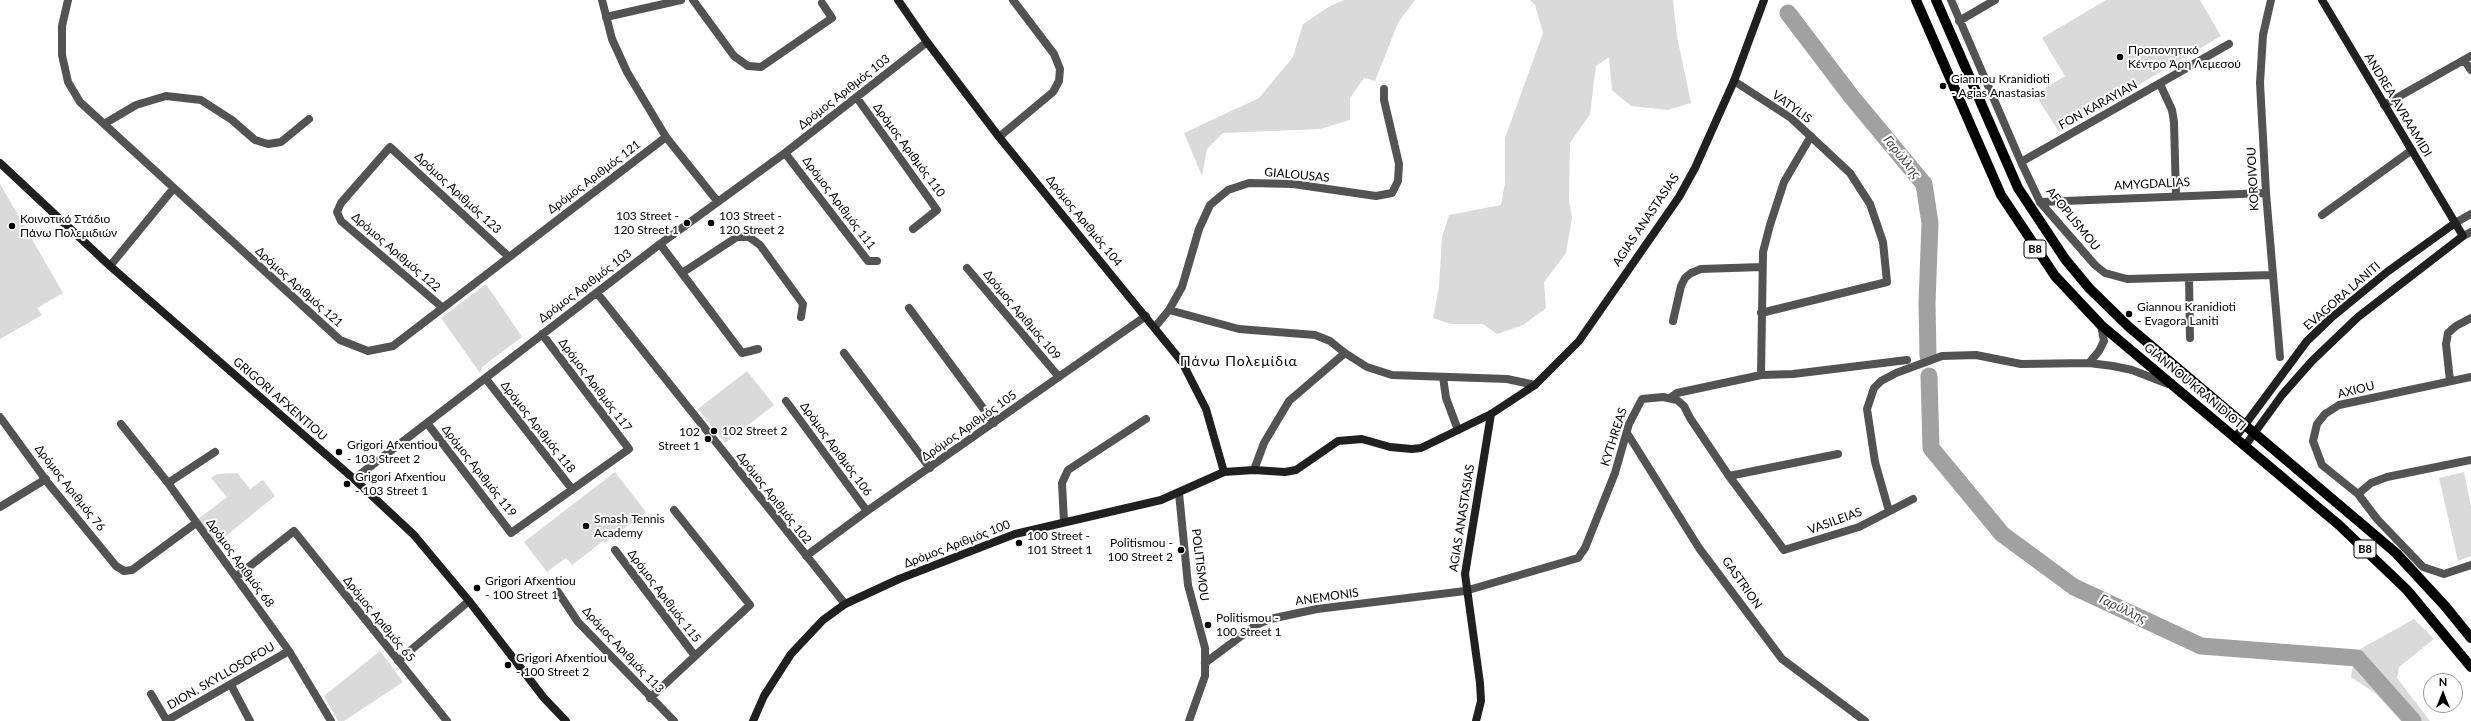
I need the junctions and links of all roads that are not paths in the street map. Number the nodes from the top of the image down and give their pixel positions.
1 (68, 0) edge
2 (602, 0) edge
3 (681, 0) edge
4 (692, 0) edge
5 (898, 0) edge
6 (1013, 0) edge
7 (1764, 0) edge
8 (1916, 0) edge
9 (1936, 0) edge
10 (1951, 0) edge
11 (1995, 0) edge
12 (2271, 0) edge
13 (2322, 0) edge
14 (822, 3) dead end
15 (606, 17) junction
16 (1959, 21) junction
17 (927, 42) junction
18 (2229, 44) dead end
19 (2468, 58) edge
20 (2471, 70) edge
21 (1734, 81) junction
22 (2160, 84) junction
23 (1384, 89) dead end
24 (857, 98) junction
25 (2384, 105) junction
26 (309, 119) dead end
27 (104, 124) junction
28 (1811, 136) junction
29 (666, 137) junction
30 (999, 137) junction
31 (2412, 150) junction
32 (785, 153) junction
33 (2021, 162) junction
34 (0, 163) edge
35 (173, 189) junction
36 (2266, 193) junction
37 (2176, 195) junction
38 (718, 202) junction
39 (2040, 202) junction
40 (337, 212) joint
41 (2471, 214) edge
42 (2322, 215) dead end
43 (2455, 223) junction
44 (913, 229) dead end
45 (2471, 232) edge
46 (2463, 236) junction
47 (660, 244) junction
48 (509, 257) junction
49 (877, 261) dead end
50 (110, 266) junction
51 (1762, 267) junction
52 (967, 268) dead end
53 (682, 273) junction
54 (2272, 275) junction
55 (2189, 278) junction
56 (597, 293) junction
57 (443, 308) junction
58 (909, 308) dead end
59 (1169, 310) junction
60 (1761, 313) junction
61 (1146, 316) junction
62 (801, 317) dead end
63 (2471, 318) edge
64 (1673, 321) dead end
65 (2101, 325) junction
66 (1155, 327) junction
67 (542, 334) junction
68 (2190, 338) dead end
69 (758, 349) dead end
70 (844, 353) dead end
71 (1344, 353) junction
72 (2280, 357) dead end
73 (1907, 360) dead end
74 (2089, 363) junction
75 (1761, 375) junction
76 (1059, 377) junction
77 (1443, 377) junction
78 (2471, 377) edge
79 (486, 379) junction
80 (2450, 381) junction
81 (1535, 385) junction
82 (2174, 386) junction
83 (1670, 398) junction
84 (786, 401) dead end
85 (1491, 414) junction
86 (0, 417) edge
87 (1146, 419) dead end
88 (427, 423) junction
89 (994, 423) junction
90 (121, 424) dead end
91 (2246, 424) junction
92 (1458, 430) junction
93 (2255, 432) junction
94 (1627, 433) junction
95 (2235, 438) junction
96 (2245, 446) junction
97 (215, 452) dead end
98 (1838, 454) dead end
99 (2471, 460) edge
100 (930, 468) junction
101 (1254, 470) junction
102 (1224, 472) junction
103 (1729, 476) junction
104 (46, 479) junction
105 (354, 479) junction
106 (168, 483) junction
107 (572, 489) junction
108 (1179, 493) junction
109 (2358, 494) junction
110 (1913, 499) dead end
111 (0, 507) edge
112 (674, 510) dead end
113 (867, 511) junction
114 (1889, 511) junction
115 (1064, 522) junction
116 (196, 523) junction
117 (615, 550) dead end
118 (806, 556) junction
119 (2471, 565) edge
120 (236, 577) junction
121 (1465, 591) junction
122 (558, 592) dead end
123 (469, 601) junction
124 (845, 604) junction
125 (2471, 638) edge
126 (288, 651) junction
127 (695, 656) junction
128 (398, 661) junction
129 (1205, 663) junction
130 (2471, 667) edge
131 (231, 685) junction
132 (151, 694) dead end
133 (650, 698) junction
134 (166, 721) edge
135 (250, 721) edge
136 (331, 721) edge
137 (447, 721) edge
138 (566, 721) edge
139 (674, 721) edge
140 (752, 721) edge
141 (1190, 721) edge
142 (1476, 721) edge
143 (1866, 721) edge

1 - 27 street, Δρόμος Αριθμός 121
2 - 15 street
3 - 15 street
4 - 14 street
5 - 17 street, Δρόμος Αριθμός 104
6 - 30 street
7 - 21 street, AGIAS ANASTASIAS
8 - 65 main road, GIANNOU KRANIDIOTI / B8
9 - 91 main road, GIANNOU KRANIDIOTI / B8
10 - 16 street, AFOPLISMOU
11 - 16 street
12 - 36 street, KOROIVOU
13 - 25 street, ANDREA AVRAAMIDI
15 - 29 street
16 - 33 street, AFOPLISMOU
17 - 24 street, Δρόμος Αριθμός 103
17 - 30 street, Δρόμος Αριθμός 104
18 - 22 street, FON KARAYIAN
19 - 20 street
19 - 25 street
21 - 28 street, VATYLIS
21 - 81 street, AGIAS ANASTASIAS
22 - 33 street, FON KARAYIAN
22 - 37 street
23 - 59 street, GIALOUSAS
24 - 32 street, Δρόμος Αριθμός 103
24 - 44 street, Δρόμος Αριθμός 110
25 - 31 street, ANDREA AVRAAMIDI
26 - 27 street
27 - 35 street, Δρόμος Αριθμός 121
28 - 51 street, VATYLIS
28 - 60 street
29 - 38 street
29 - 48 street, Δρόμος Αριθμός 121
30 - 61 street, Δρόμος Αριθμός 104
31 - 42 street
31 - 43 street, ANDREA AVRAAMIDI
32 - 38 street, Δρόμος Αριθμός 103
32 - 49 street, Δρόμος Αριθμός 111
33 - 39 street, AFOPLISMOU
34 - 50 street, GRIGORI AFXENTIOU
35 - 50 street
35 - 57 street, Δρόμος Αριθμός 121
36 - 37 street, AMYGDALIAS
36 - 54 street, KOROIVOU
37 - 39 street, AMYGDALIAS
38 - 47 street, Δρόμος Αριθμός 103
39 - 55 street, AFOPLISMOU
40 - 48 street, Δρόμος Αριθμός 123
40 - 57 street, Δρόμος Αριθμός 122
41 - 43 street, EVAGORA LANITI
43 - 46 street, ANDREA AVRAAMIDI
43 - 91 street, EVAGORA LANITI
45 - 46 street
46 - 93 street
47 - 53 street
47 - 56 street, Δρόμος Αριθμός 103
48 - 57 street, Δρόμος Αριθμός 121
50 - 105 street, GRIGORI AFXENTIOU
51 - 60 street, VATYLIS
51 - 64 street
52 - 76 street, Δρόμος Αριθμός 109
53 - 62 street
53 - 69 street
54 - 55 street, AFOPLISMOU
54 - 72 street, KOROIVOU
55 - 68 street
56 - 67 street, Δρόμος Αριθμός 103
56 - 118 street, Δρόμος Αριθμός 102
58 - 89 street
59 - 66 street, GIALOUSAS
59 - 71 street
60 - 75 street, VATYLIS
61 - 66 street, Δρόμος Αριθμός 104
61 - 76 street, Δρόμος Αριθμός 105
63 - 80 street
65 - 74 street
65 - 82 main road, GIANNOU KRANIDIOTI / B8
66 - 102 street, Δρόμος Αριθμός 104
67 - 79 street, Δρόμος Αριθμός 103
67 - 107 street, Δρόμος Αριθμός 117
70 - 100 street
71 - 77 street
71 - 101 street
73 - 75 street
74 - 82 street
74 - 114 street
75 - 83 street
76 - 89 street, Δρόμος Αριθμός 105
77 - 81 street
77 - 92 street
78 - 80 street, AXIOU
79 - 88 street, Δρόμος Αριθμός 103
79 - 107 street, Δρόμος Αριθμός 118
80 - 109 street, AXIOU
81 - 85 street, AGIAS ANASTASIAS
82 - 95 main road, GIANNOU KRANIDIOTI / B8
83 - 94 street, KYTHREAS
83 - 103 street
84 - 113 street, Δρόμος Αριθμός 106
85 - 92 street, AGIAS ANASTASIAS
85 - 121 street, AGIAS ANASTASIAS
86 - 104 street, Δρόμος Αριθμός 76
87 - 115 street
88 - 105 street, Δρόμος Αριθμός 103
88 - 107 street, Δρόμος Αριθμός 119
89 - 100 street, Δρόμος Αριθμός 105
90 - 106 street, Δρόμος Αριθμός 68
91 - 93 main road, GIANNOU KRANIDIOTI / B8
91 - 95 street, EVAGORA LANITI
92 - 101 street, AGIAS ANASTASIAS
93 - 96 street
93 - 125 main road, GIANNOU KRANIDIOTI / B8
94 - 121 street, KYTHREAS
94 - 143 street, GASTRION
95 - 96 main road, GIANNOU KRANIDIOTI / B8
96 - 130 main road, GIANNOU KRANIDIOTI / B8
97 - 106 street
98 - 103 street
99 - 109 street
100 - 113 street, Δρόμος Αριθμός 105
101 - 102 street, AGIAS ANASTASIAS
102 - 108 street, Δρόμος Αριθμός 100
103 - 114 street, VASILEIAS
104 - 111 street
104 - 116 street, Δρόμος Αριθμός 76
105 - 123 street, GRIGORI AFXENTIOU
106 - 116 street, Δρόμος Αριθμός 68
108 - 115 street, Δρόμος Αριθμός 100
108 - 129 street, POLITISMOU
109 - 119 street, AXIOU
110 - 114 street, VASILEIAS
112 - 127 street
113 - 118 street, Δρόμος Αριθμός 105
115 - 124 street, Δρόμος Αριθμός 100
116 - 120 street, Δρόμος Αριθμός 68
117 - 127 street, Δρόμος Αριθμός 115
118 - 124 street, Δρόμος Αριθμός 102
120 - 126 street, Δρόμος Αριθμός 68
120 - 128 street, Δρόμος Αριθμός 65
121 - 129 street, ANEMONIS
121 - 142 street, AGIAS ANASTASIAS
122 - 133 street, Δρόμος Αριθμός 113
123 - 128 street
123 - 138 street, GRIGORI AFXENTIOU
124 - 140 street, Δρόμος Αριθμός 100
126 - 131 street, DION. SKYLLOSOFOU
126 - 136 street, Δρόμος Αριθμός 68
127 - 133 street
128 - 137 street, Δρόμος Αριθμός 65
129 - 141 street, POLITISMOU
131 - 134 street, DION. SKYLLOSOFOU
131 - 135 street
132 - 134 street
133 - 139 street, Δρόμος Αριθμός 113

